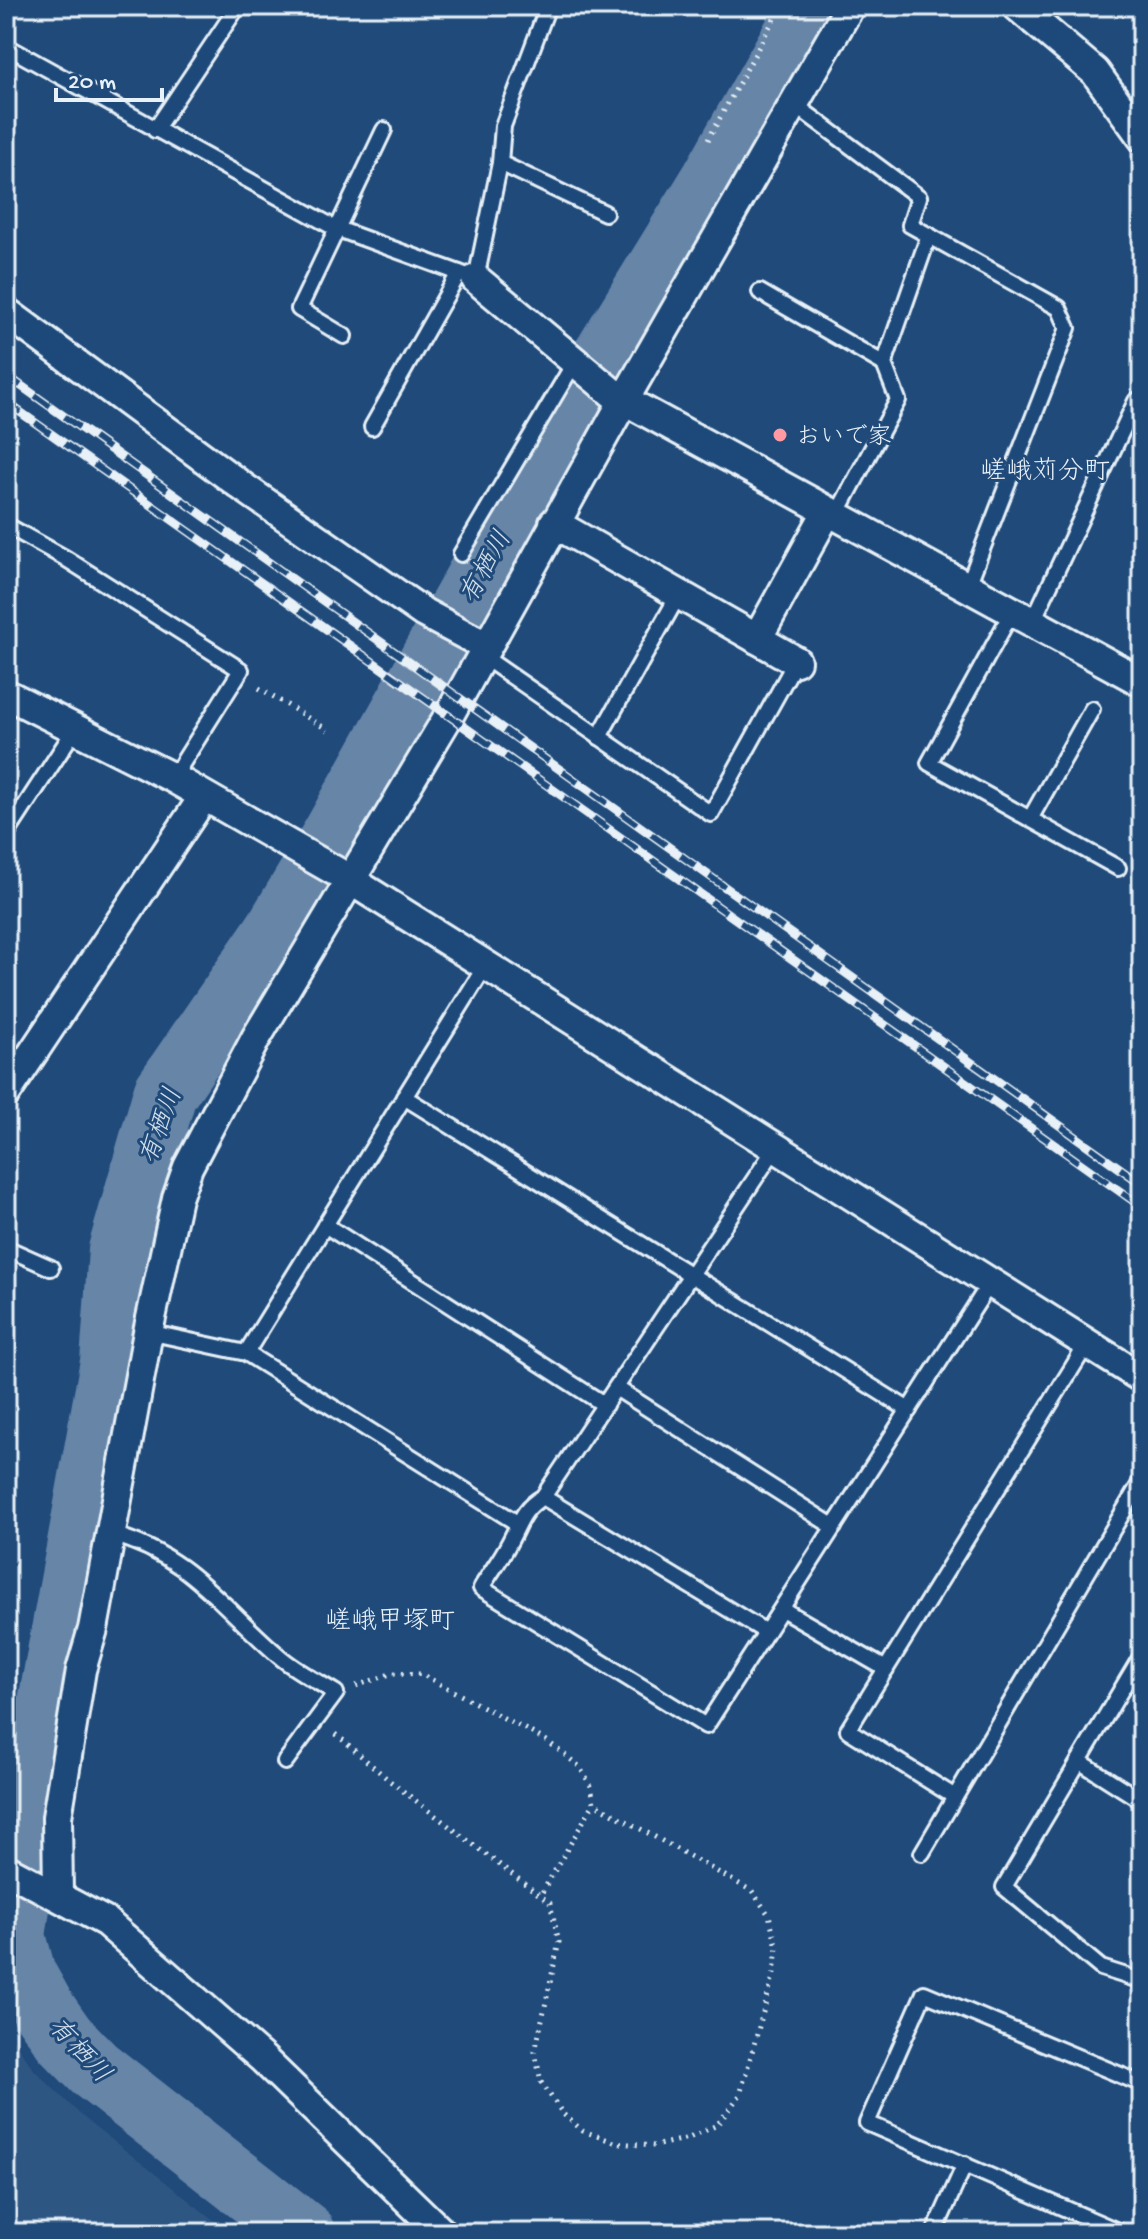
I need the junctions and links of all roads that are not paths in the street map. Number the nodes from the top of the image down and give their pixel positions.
1 (238, 6) edge
2 (548, 6) edge
3 (850, 6) edge
4 (1017, 6) edge
5 (6, 46) edge
6 (794, 104) junction
7 (155, 130) junction
8 (384, 130) dead end
9 (1142, 137) edge
10 (500, 163) junction
11 (605, 213) dead end
12 (335, 228) junction
13 (929, 235) junction
14 (468, 276) junction
15 (760, 292) dead end
16 (6, 312) edge
17 (344, 336) dead end
18 (577, 359) junction
19 (884, 364) junction
20 (620, 397) junction
21 (1142, 398) edge
22 (372, 427) dead end
23 (831, 514) junction
24 (554, 523) junction
25 (6, 525) edge
26 (461, 554) dead end
27 (967, 588) junction
28 (679, 594) junction
29 (1022, 618) junction
30 (757, 639) junction
31 (480, 647) junction
32 (796, 661) joint
33 (1142, 682) edge
34 (6, 694) edge
35 (1092, 709) dead end
36 (75, 729) junction
37 (599, 737) junction
38 (173, 778) junction
39 (203, 798) junction
40 (1030, 819) junction
41 (6, 835) edge
42 (1118, 868) dead end
43 (348, 878) junction
44 (486, 965) junction
45 (6, 1093) edge
46 (404, 1097) junction
47 (776, 1147) junction
48 (325, 1225) junction
49 (6, 1248) edge
50 (51, 1268) dead end
51 (691, 1275) junction
52 (990, 1283) junction
53 (148, 1332) junction
54 (1087, 1344) junction
55 (246, 1353) junction
56 (1142, 1378) edge
57 (616, 1388) junction
58 (605, 1405) junction
59 (909, 1410) junction
60 (1142, 1480) edge
61 (543, 1497) junction
62 (517, 1523) junction
63 (834, 1527) junction
64 (111, 1534) junction
65 (782, 1609) junction
66 (766, 1632) junction
67 (1142, 1655) edge
68 (886, 1669) junction
69 (1079, 1761) junction
70 (285, 1762) dead end
71 (955, 1797) junction
72 (1142, 1801) edge
73 (922, 1853) dead end
74 (6, 1869) edge
75 (49, 1890) junction
76 (1142, 1981) edge
77 (1142, 2084) edge
78 (965, 2164) junction
79 (442, 2233) edge
80 (934, 2233) edge
81 (1122, 2233) edge

1 - 7 lane
2 - 10 lane
3 - 6 street
4 - 9 street
5 - 7 lane
6 - 13 lane
6 - 20 street
7 - 12 lane
8 - 12 lane
10 - 11 lane
10 - 14 lane
12 - 14 lane
12 - 17 lane
13 - 19 lane
13 - 27 lane
14 - 18 street
14 - 22 lane
15 - 19 lane
16 - 31 street
18 - 20 street
18 - 26 lane
19 - 23 lane
20 - 23 street
20 - 24 street
21 - 29 lane
23 - 27 street
23 - 30 street
24 - 28 street
24 - 31 street
25 - 38 lane
27 - 29 street
28 - 30 street
28 - 37 lane
29 - 33 street
29 - 40 lane
30 - 32 street
31 - 37 lane
31 - 43 street
32 - 37 lane
34 - 36 street
35 - 40 lane
36 - 38 street
36 - 41 lane
38 - 39 street
39 - 43 street
39 - 45 street
40 - 42 lane
43 - 44 street
43 - 53 street
44 - 46 lane
44 - 47 street
46 - 48 lane
46 - 51 lane
47 - 51 lane
47 - 52 street
48 - 55 lane
48 - 58 lane
49 - 50 lane
51 - 57 lane
51 - 59 lane
52 - 54 street
52 - 59 lane
53 - 55 lane
53 - 64 street
54 - 56 street
54 - 68 lane
55 - 62 lane
57 - 58 lane
57 - 63 lane
58 - 61 lane
59 - 63 lane
60 - 71 lane
61 - 62 lane
61 - 66 lane
62 - 66 lane
63 - 65 lane
64 - 70 lane
64 - 75 street
65 - 66 lane
65 - 68 lane
67 - 69 lane
68 - 71 lane
69 - 72 lane
69 - 76 lane
71 - 73 lane
74 - 75 street
75 - 79 street
77 - 78 lane
78 - 80 lane
78 - 81 lane

